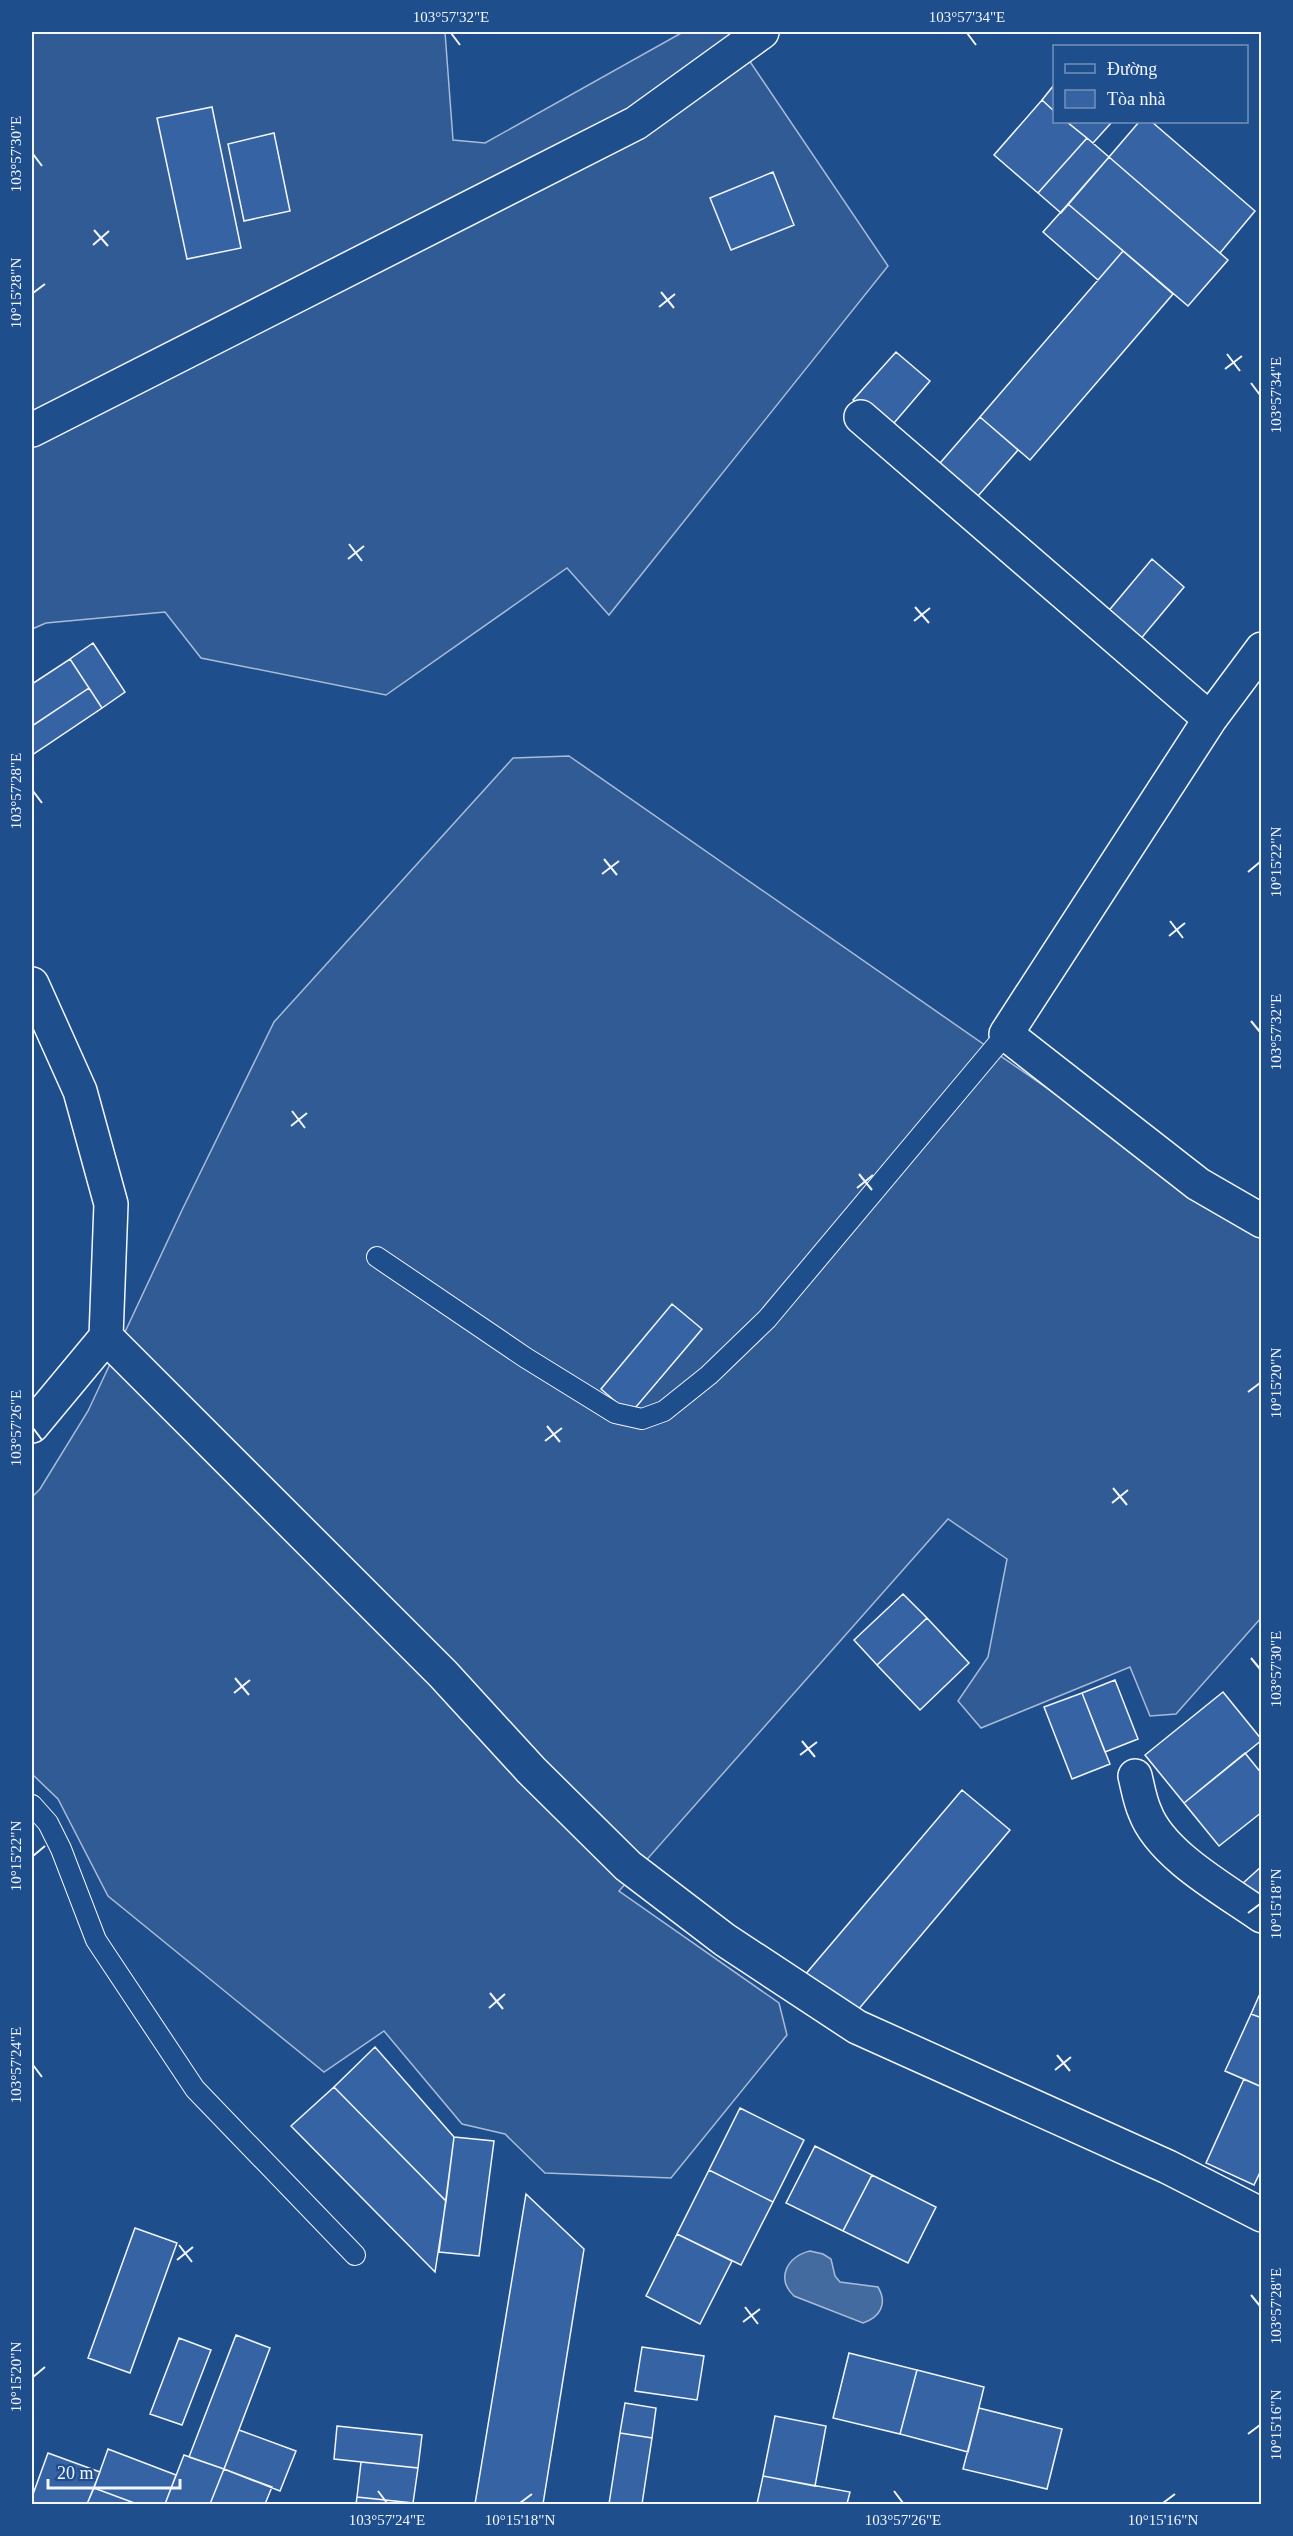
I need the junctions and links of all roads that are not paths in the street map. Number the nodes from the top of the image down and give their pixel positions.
1 (762, 32) edge
2 (861, 417) dead end
3 (32, 430) edge
4 (1262, 649) edge
5 (1210, 718) junction
6 (32, 984) edge
7 (1006, 1034) junction
8 (1262, 1221) edge
9 (377, 1257) dead end
10 (106, 1337) junction
11 (32, 1426) edge
12 (1135, 1776) dead end
13 (32, 1805) edge
14 (1262, 1916) edge
15 (1262, 2215) edge
16 (355, 2255) dead end

1 - 3 street
2 - 5 street
4 - 5 street
5 - 7 street
6 - 10 street
7 - 8 street
7 - 9 lane
10 - 11 street
10 - 15 street
12 - 14 street
13 - 16 lane

